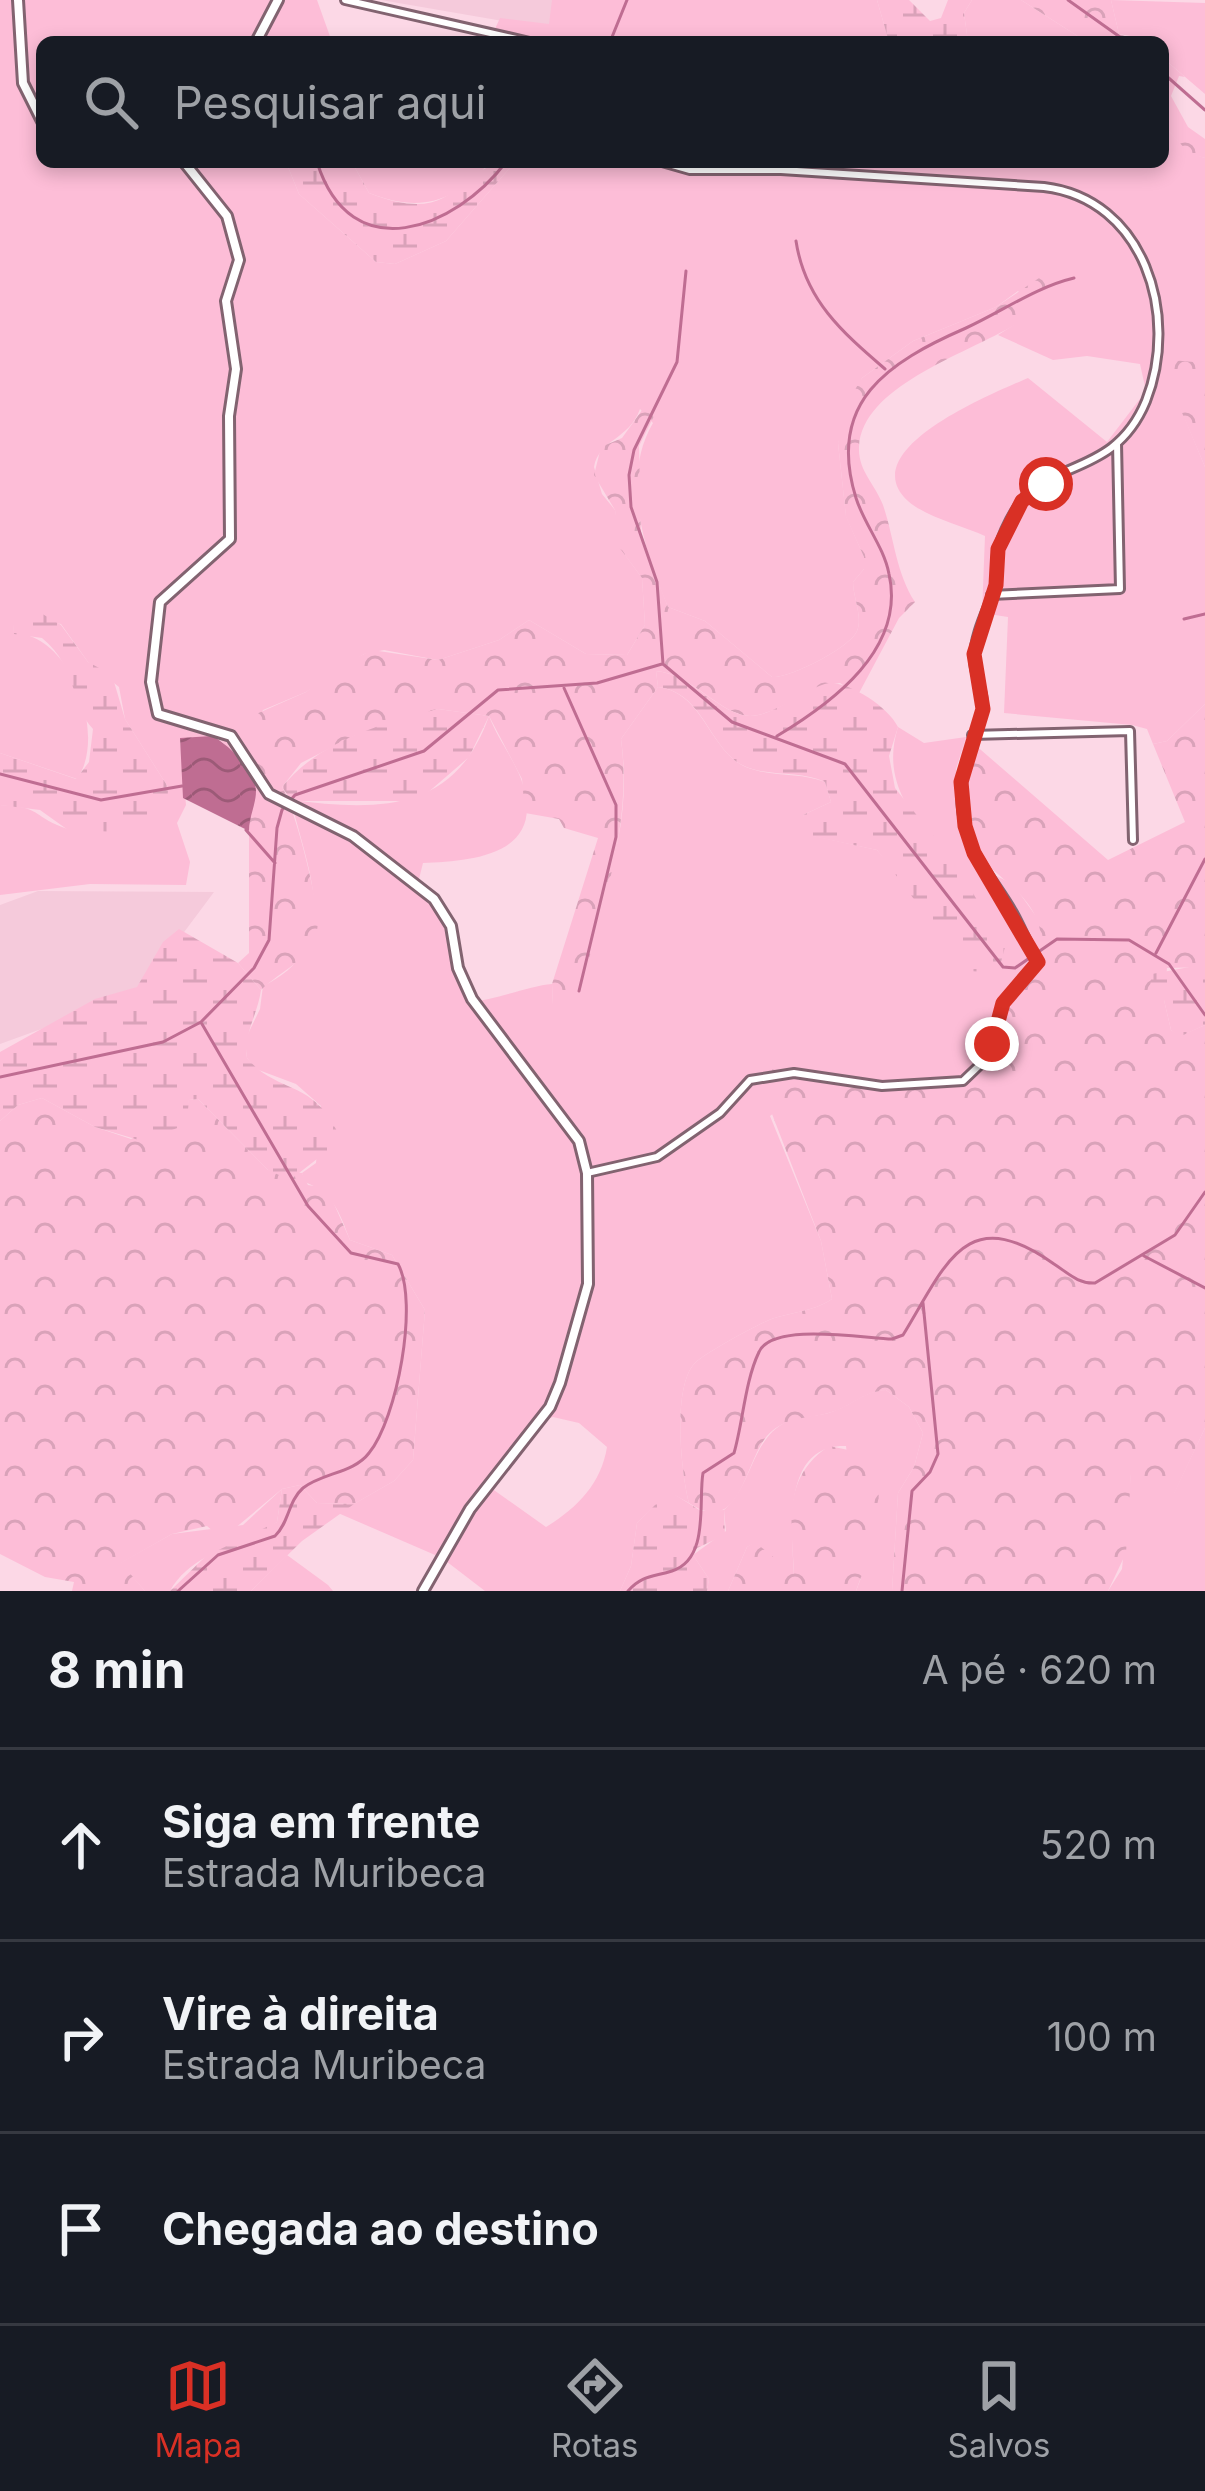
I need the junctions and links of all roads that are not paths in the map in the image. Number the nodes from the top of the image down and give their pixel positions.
1 (18, 0) edge
2 (278, 0) edge
3 (346, 0) edge
4 (259, 36) edge
5 (504, 36) edge
6 (36, 109) edge
7 (189, 168) edge
8 (200, 168) edge
9 (683, 168) edge
10 (199, 179) junction
11 (1117, 443) junction
12 (992, 595) junction
13 (972, 735) junction
14 (1132, 840) dead end
15 (587, 1173) junction
16 (423, 1591) edge

1 - 6 street
2 - 4 street
3 - 5 street
7 - 10 street
8 - 10 street
9 - 11 street
10 - 15 street
11 - 12 street
11 - 12 street
12 - 13 street
13 - 14 street
13 - 15 street
15 - 16 street

